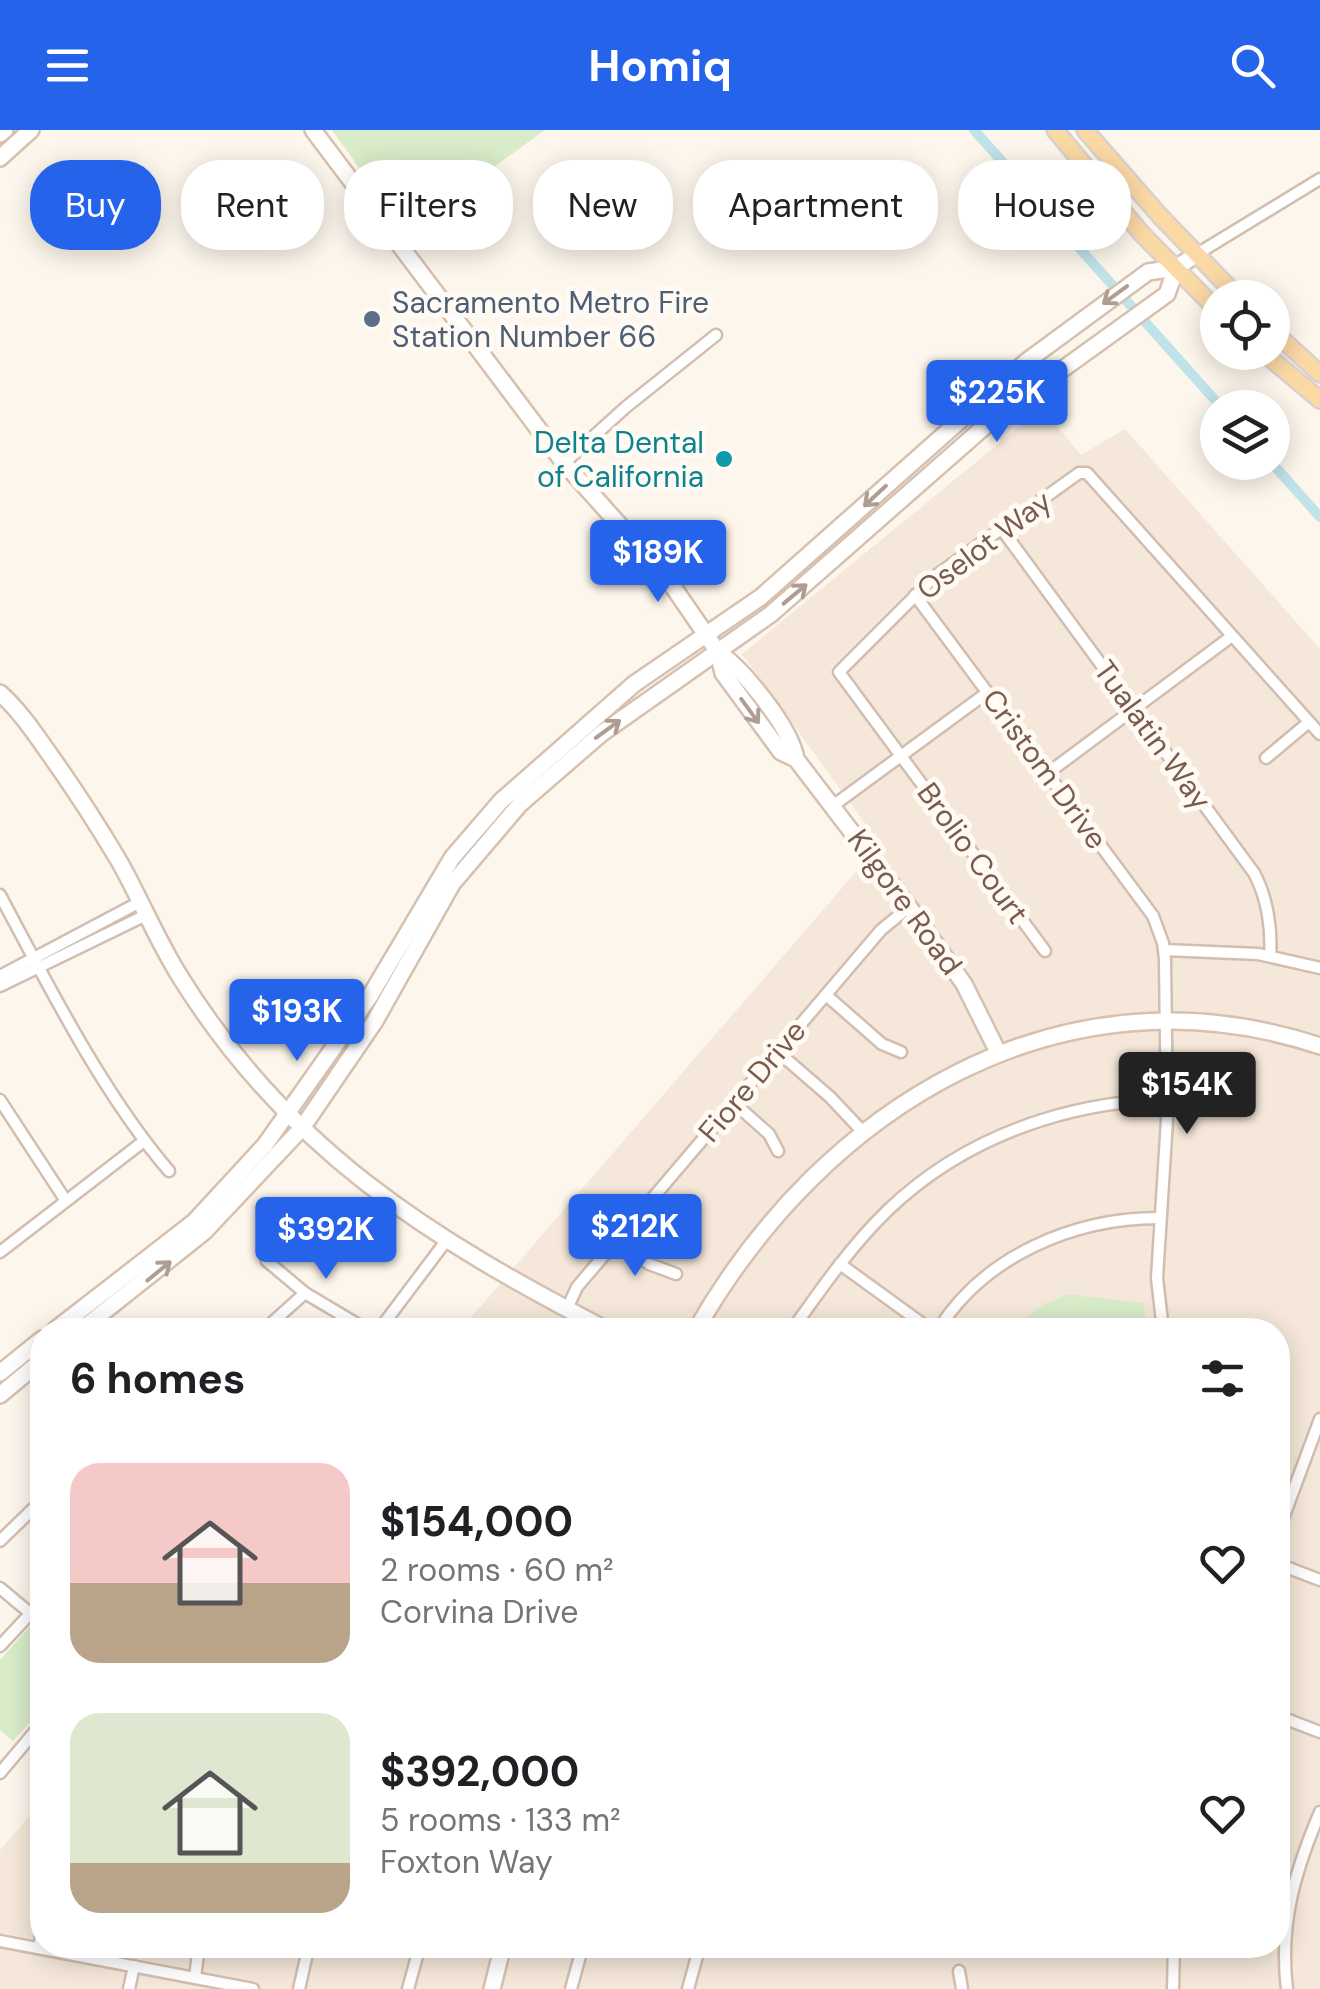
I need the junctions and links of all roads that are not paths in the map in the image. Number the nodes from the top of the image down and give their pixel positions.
1 (31, 130) edge
2 (313, 130) edge
3 (1055, 130) edge
4 (1084, 130) edge
5 (0, 158) edge
6 (1320, 179) edge
7 (1197, 254) junction
8 (1176, 268) junction
9 (1222, 280) edge
10 (1200, 293) edge
11 (716, 335) dead end
12 (1290, 346) edge
13 (1284, 370) edge
14 (1320, 374) edge
15 (1320, 400) edge
16 (564, 463) junction
17 (1001, 528) junction
18 (915, 594) junction
19 (706, 634) junction
20 (1232, 636) junction
21 (718, 652) junction
22 (988, 692) junction
23 (0, 694) edge
24 (1134, 709) junction
25 (1309, 722) junction
26 (1320, 734) edge
27 (902, 756) junction
28 (1266, 758) dead end
29 (1048, 773) junction
30 (523, 782) junction
31 (834, 806) junction
32 (475, 831) junction
33 (480, 850) junction
34 (0, 895) edge
35 (909, 907) junction
36 (436, 908) junction
37 (143, 909) junction
38 (1045, 950) dead end
39 (1164, 950) junction
40 (1270, 956) junction
41 (36, 963) junction
42 (1320, 968) edge
43 (0, 976) edge
44 (0, 986) edge
45 (826, 995) junction
46 (1166, 1022) junction
47 (1320, 1046) edge
48 (778, 1052) junction
49 (901, 1052) dead end
50 (999, 1054) junction
51 (1167, 1098) junction
52 (0, 1100) edge
53 (1218, 1101) dead end
54 (734, 1103) junction
55 (288, 1114) junction
56 (302, 1128) junction
57 (863, 1132) junction
58 (144, 1141) junction
59 (778, 1152) dead end
60 (169, 1171) dead end
61 (66, 1201) junction
62 (1159, 1218) junction
63 (617, 1240) junction
64 (446, 1241) junction
65 (2, 1244) edge
66 (267, 1261) dead end
67 (840, 1264) junction
68 (676, 1274) dead end
69 (305, 1293) junction
70 (566, 1309) junction
71 (70, 1318) edge
72 (96, 1318) edge
73 (277, 1318) edge
74 (347, 1318) edge
75 (387, 1318) edge
76 (584, 1318) edge
77 (704, 1318) edge
78 (801, 1318) edge
79 (917, 1318) edge
80 (945, 1318) edge
81 (1162, 1318) edge
82 (30, 1347) edge
83 (3, 1364) edge
84 (30, 1375) edge
85 (0, 1395) edge
86 (1320, 1418) edge
87 (1308, 1455) junction
88 (1320, 1460) edge
89 (1290, 1501) edge
90 (30, 1513) edge
91 (0, 1541) edge
92 (1290, 1569) edge
93 (1320, 1580) edge
94 (0, 1588) edge
95 (30, 1613) joint
96 (0, 1646) edge
97 (1290, 1721) edge
98 (1320, 1732) edge
99 (30, 1737) edge
100 (0, 1773) edge
101 (1320, 1812) edge
102 (1290, 1888) edge
103 (0, 1941) edge
104 (30, 1946) edge
105 (92, 1958) edge
106 (197, 1958) edge
107 (307, 1958) edge
108 (416, 1958) edge
109 (500, 1958) edge
110 (579, 1958) edge
111 (696, 1958) edge
112 (1173, 1958) edge
113 (1286, 1958) edge
114 (134, 1966) junction
115 (959, 1971) dead end
116 (195, 1978) junction
117 (129, 1989) edge
118 (253, 1989) edge
119 (300, 1989) edge
120 (408, 1989) edge
121 (492, 1989) edge
122 (571, 1989) edge
123 (688, 1989) edge
124 (962, 1989) edge
125 (1172, 1989) edge
126 (1288, 1989) edge

1 - 5 main road
2 - 16 main road, Kilgore Road
3 - 8 main road
4 - 7 main road
6 - 7 street
7 - 8 main road
7 - 9 main road
8 - 10 main road
8 -> 19 main road
21 -> 8 main road
11 - 16 street
12 - 14 main road
13 - 15 main road
16 - 19 main road, Kilgore Road
17 - 18 street, Oselot Way
17 - 20 street, Oselot Way
17 - 24 street, Tualatin Way
18 - 22 street, Cristom Drive
18 - 27 street, Oselot Way
19 - 21 main road, Kilgore Road
19 - 30 main road
20 - 24 street
20 - 25 street, Oselot Way
21 - 31 main road, Kilgore Road
33 -> 21 main road
22 - 27 street
22 - 29 street, Cristom Drive
23 - 37 main road
24 - 29 street
24 - 40 street, Tualatin Way
25 - 26 street, Oselot Way
25 - 28 street
27 - 31 street
27 - 38 street, Brolio Court
29 - 39 street, Cristom Drive
30 - 32 main road
30 - 33 main road
31 - 35 main road, Kilgore Road
32 - 36 main road
32 - 55 main road
33 - 36 main road
34 - 41 street
35 - 45 street, Fiore Drive
35 - 50 main road, Kilgore Road
36 - 56 main road
37 - 41 street
37 - 55 main road
39 - 40 street
39 - 46 street
40 - 42 street
41 - 43 street
41 - 44 street
41 - 58 street
45 - 48 street, Fiore Drive
45 - 49 street
46 - 47 main road
46 - 50 main road
46 - 51 street
48 - 54 street, Fiore Drive
48 - 57 street
50 - 57 main road
51 - 53 street
51 - 62 street
51 - 67 street
52 - 61 street
54 - 59 street
54 - 63 street, Fiore Drive
55 - 56 main road
55 - 71 main road
56 - 64 main road
72 -> 56 main road
57 - 77 main road
58 - 60 street
58 - 61 street
61 - 65 street
62 - 80 street
62 - 81 street
63 - 68 street
63 - 70 street, Fiore Drive
64 - 70 main road
64 - 75 street
66 - 69 street
67 - 78 street
67 - 79 street
69 - 73 street
69 - 74 street
70 - 76 main road
82 - 83 main road
84 - 85 main road
86 - 87 street
87 - 88 street
87 - 89 street
90 - 91 street
92 - 93 street
94 - 95 street
95 - 96 street
97 - 98 street
99 - 100 street
101 - 102 street
103 - 104 street
105 - 114 street
106 - 116 street
107 - 119 street
108 - 120 street
109 - 121 main road
110 - 122 street
111 - 123 street
112 - 125 street
113 - 126 street
114 - 116 street
114 - 117 street
115 - 124 street
116 - 118 street

